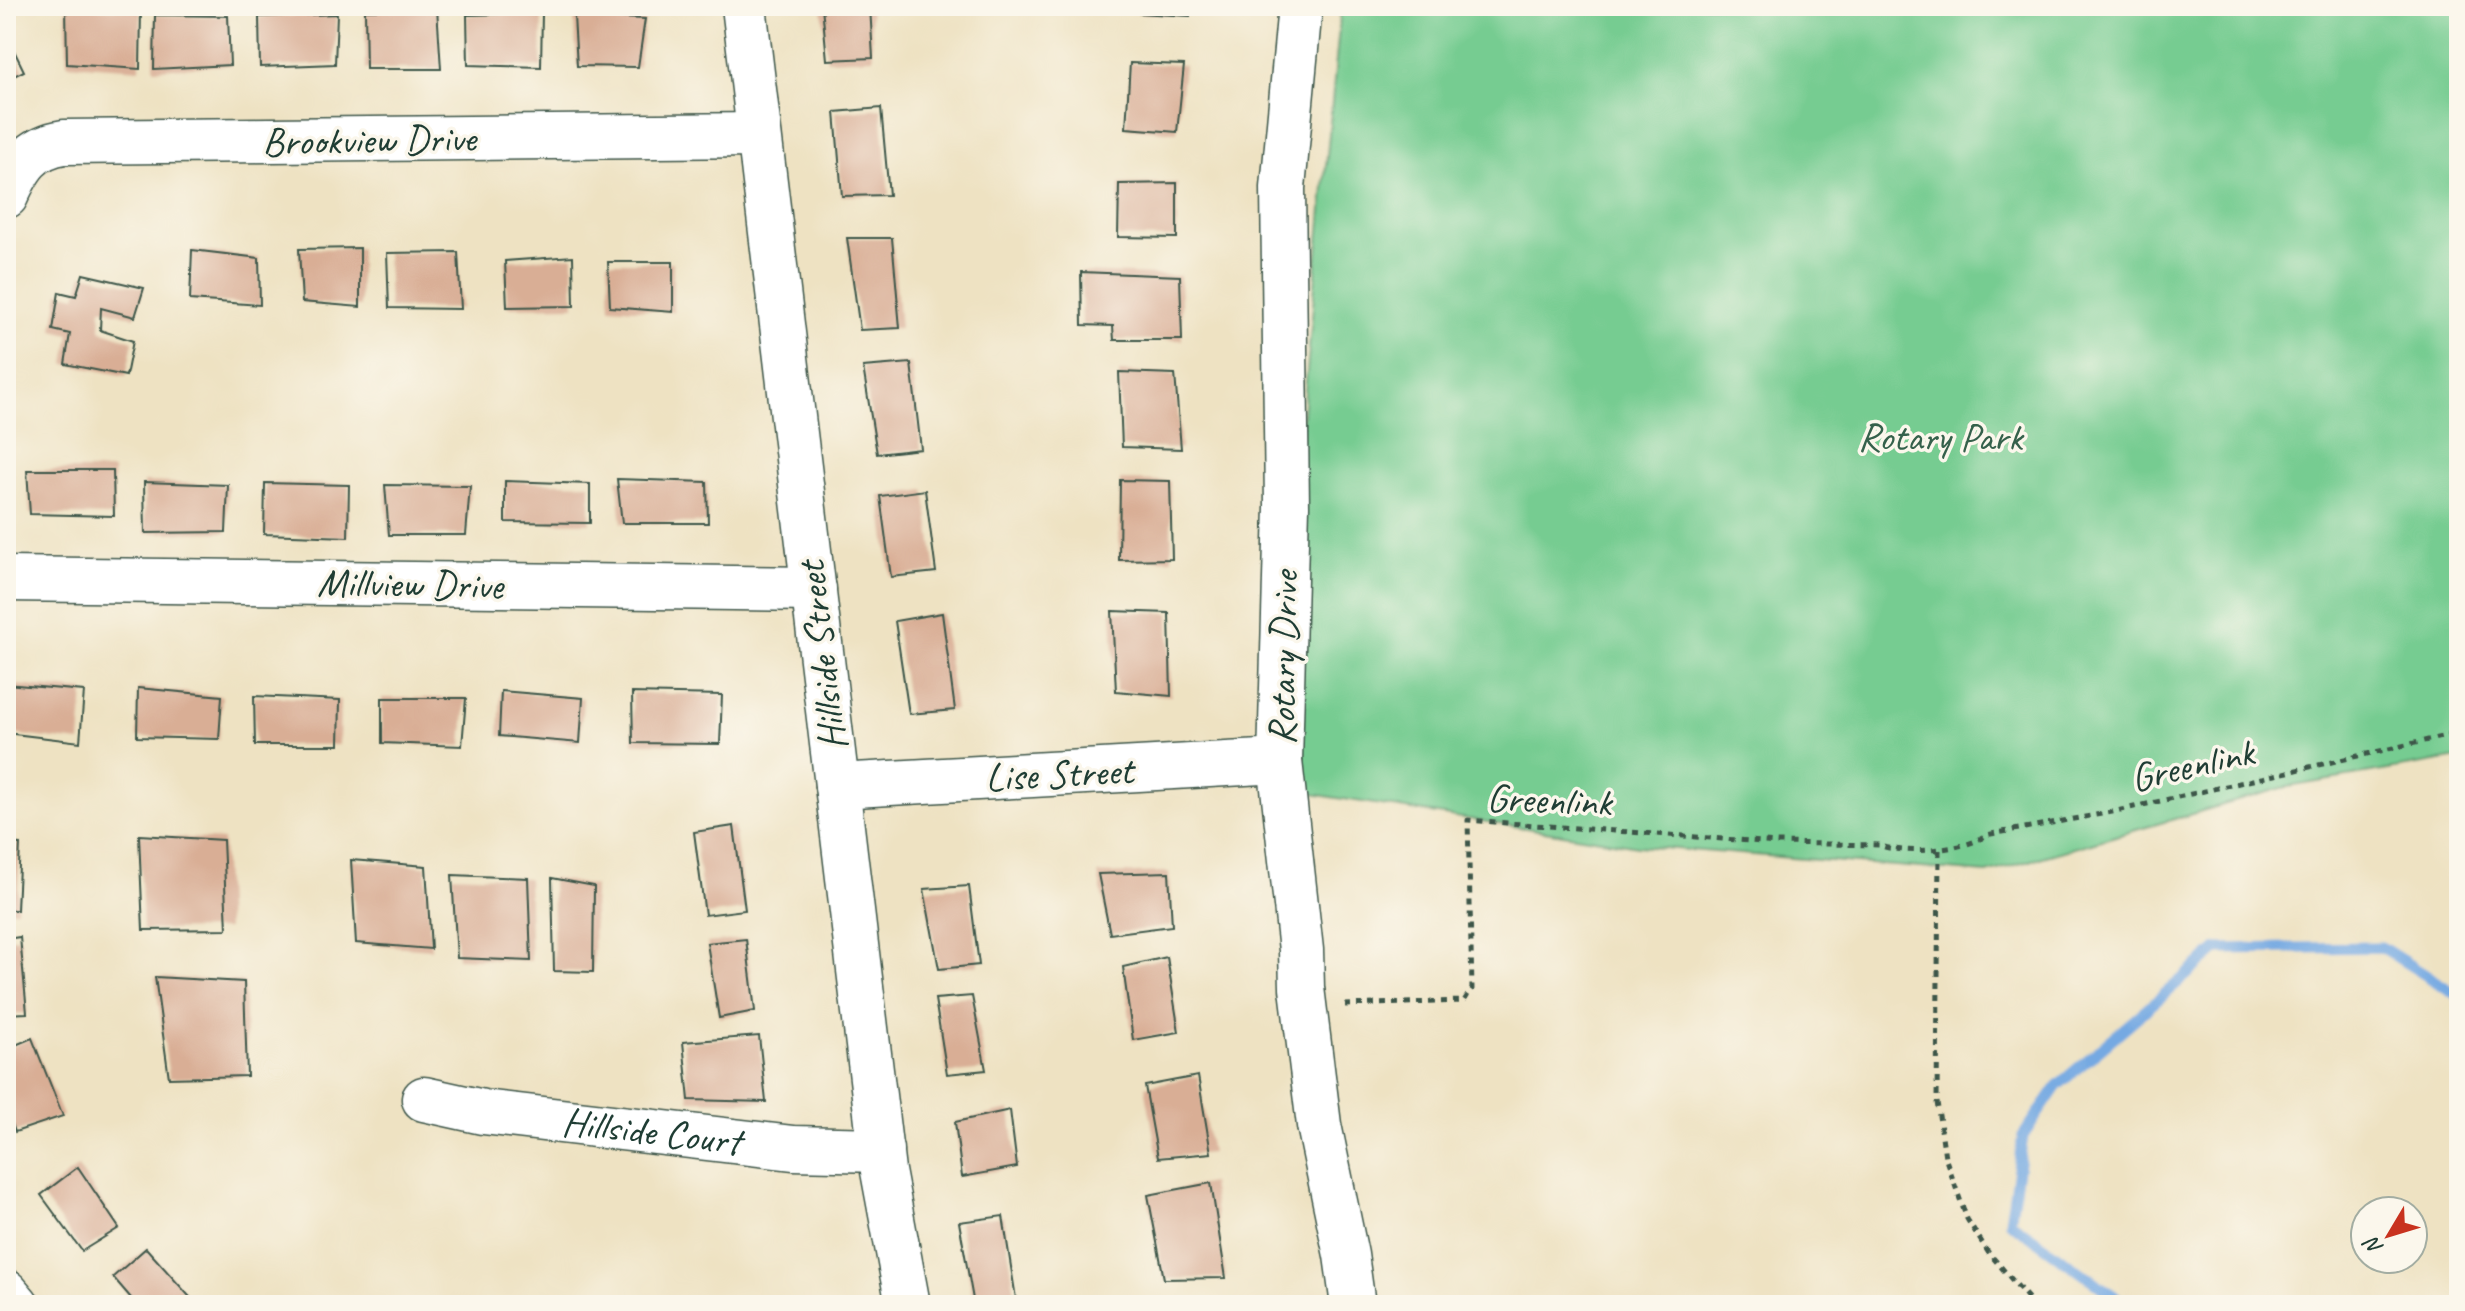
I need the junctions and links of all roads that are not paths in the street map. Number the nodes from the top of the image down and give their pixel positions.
1 (744, 6) edge
2 (1300, 6) edge
3 (759, 135) junction
4 (6, 196) edge
5 (6, 579) edge
6 (814, 589) junction
7 (1280, 761) junction
8 (837, 786) junction
9 (424, 1099) dead end
10 (881, 1150) junction
11 (6, 1292) edge
12 (17, 1305) edge
13 (908, 1305) edge
14 (1353, 1305) edge

1 - 3 street, Hillside Street
2 - 7 street, Rotary Drive
3 - 4 street, Brookview Drive
3 - 6 street, Hillside Street
5 - 6 street, Millview Drive
6 - 8 street, Hillside Street
7 - 8 street, Lise Street
7 - 14 street, Rotary Drive
8 - 10 street, Hillside Street
9 - 10 street, Hillside Court
10 - 13 street, Hillside Street
11 - 12 street

